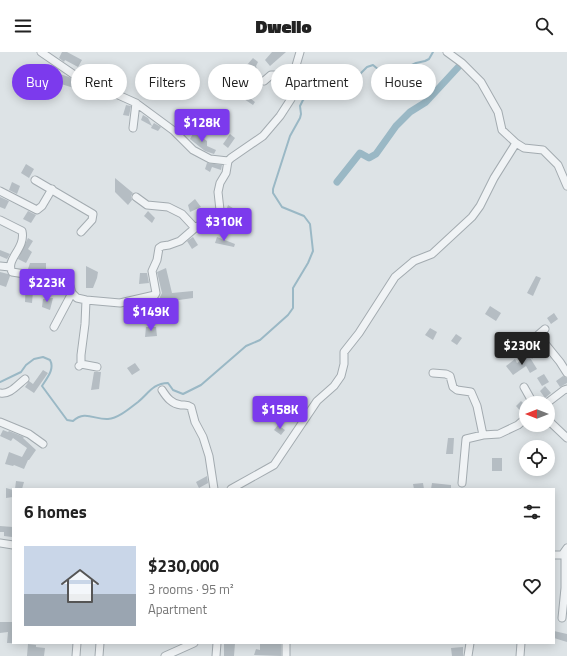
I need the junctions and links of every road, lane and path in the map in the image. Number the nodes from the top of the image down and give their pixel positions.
1 (42, 52) edge
2 (300, 52) edge
3 (447, 52) edge
4 (297, 64) edge
5 (271, 75) edge
6 (264, 81) dead end
7 (290, 100) edge
8 (136, 103) junction
9 (133, 128) dead end
10 (516, 143) junction
11 (228, 161) junction
12 (35, 180) dead end
13 (567, 186) edge
14 (52, 189) junction
15 (0, 190) edge
16 (136, 197) dead end
17 (0, 220) edge
18 (195, 228) junction
19 (80, 232) dead end
20 (0, 266) edge
21 (10, 267) junction
22 (72, 293) junction
23 (86, 300) junction
24 (54, 327) dead end
25 (545, 329) dead end
26 (97, 367) dead end
27 (432, 373) dead end
28 (567, 373) edge
29 (24, 379) dead end
30 (524, 387) dead end
31 (567, 389) edge
32 (162, 390) dead end
33 (0, 393) edge
34 (529, 396) edge
35 (555, 397) edge
36 (0, 422) edge
37 (519, 424) edge
38 (555, 427) edge
39 (483, 435) junction
40 (567, 438) edge
41 (43, 444) dead end
42 (462, 483) dead end
43 (214, 488) edge
44 (233, 488) edge
45 (0, 543) edge
46 (12, 545) edge
47 (567, 548) edge
48 (564, 557) edge
49 (562, 618) dead end
50 (77, 644) edge
51 (100, 644) edge
52 (192, 644) edge
53 (217, 644) edge
54 (286, 644) edge
55 (470, 644) edge
56 (521, 644) edge
57 (76, 656) edge
58 (99, 656) edge
59 (165, 656) edge
60 (216, 656) edge
61 (286, 656) edge
62 (468, 656) edge
63 (520, 656) edge

1 - 8 street
2 - 4 street
3 - 10 street
5 - 6 street
7 - 11 street
8 - 9 street
8 - 11 street
10 - 13 street
10 - 44 street
11 - 18 street
12 - 14 street
14 - 15 street
14 - 19 street
16 - 18 street
17 - 21 street
18 - 23 street
20 - 21 street
21 - 22 street
22 - 23 street
22 - 24 street
23 - 26 street
25 - 28 street
27 - 39 street
29 - 33 street
30 - 34 street
31 - 35 street
32 - 43 street
36 - 41 street
37 - 39 street
38 - 40 street
39 - 42 street
45 - 46 street
47 - 48 street
48 - 49 street
50 - 57 street
51 - 58 street
52 - 59 street
53 - 60 street
54 - 61 street
55 - 62 street
56 - 63 street

